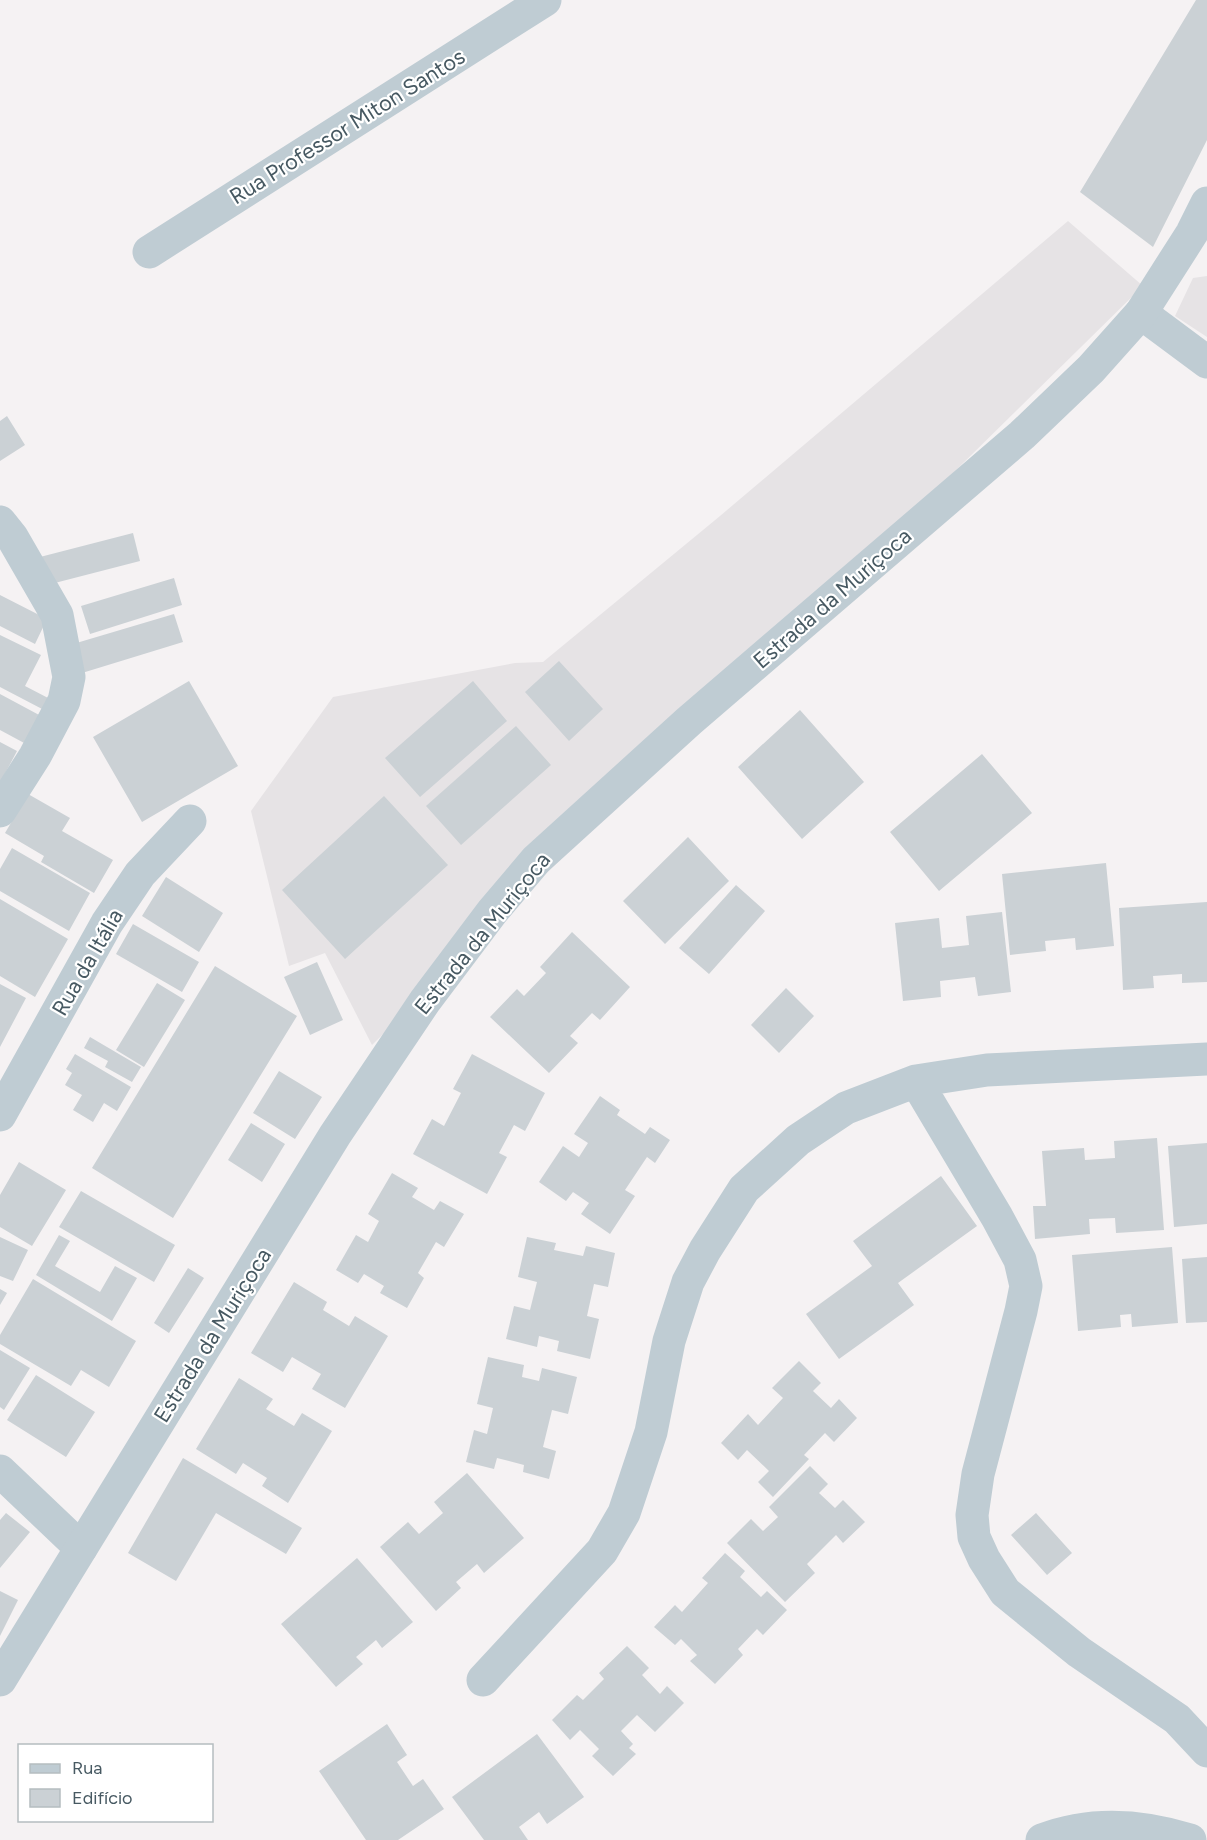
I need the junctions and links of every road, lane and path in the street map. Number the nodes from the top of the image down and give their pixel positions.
1 (545, 0) edge
2 (1207, 203) edge
3 (149, 252) dead end
4 (1141, 313) junction
5 (1207, 362) edge
6 (0, 522) edge
7 (0, 811) edge
8 (190, 821) dead end
9 (1207, 1059) edge
10 (916, 1081) junction
11 (0, 1115) edge
12 (0, 1471) edge
13 (81, 1548) junction
14 (0, 1680) edge
15 (483, 1680) dead end
16 (1207, 1751) edge
17 (1042, 1840) edge
18 (1190, 1840) edge

1 - 3 street, Rua Professor Miton Santos
2 - 4 street, Estrada da Muriçoca
4 - 5 street
4 - 13 street, Estrada da Muriçoca
6 - 7 street
8 - 11 street, Rua da Itália
9 - 10 street
10 - 15 street
10 - 16 street
12 - 13 street
13 - 14 street, Estrada da Muriçoca
17 - 18 street

